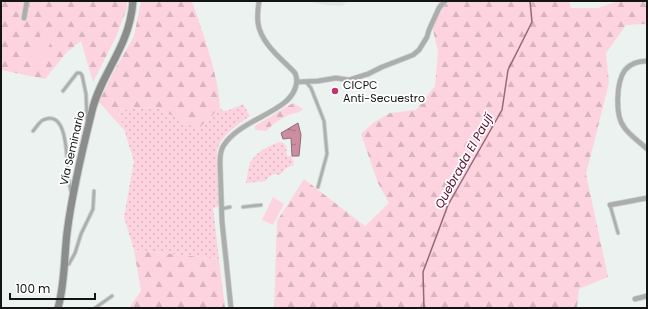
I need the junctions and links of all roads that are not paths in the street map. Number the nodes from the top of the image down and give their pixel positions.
1 (27, 1) edge
2 (133, 1) edge
3 (259, 1) edge
4 (445, 1) edge
5 (24, 18) dead end
6 (647, 61) edge
7 (305, 81) junction
8 (297, 82) junction
9 (63, 90) dead end
10 (33, 131) dead end
11 (88, 131) junction
12 (647, 148) edge
13 (318, 187) dead end
14 (94, 191) dead end
15 (72, 196) junction
16 (647, 198) edge
17 (261, 204) dead end
18 (610, 205) joint
19 (243, 206) dead end
20 (230, 207) dead end
21 (221, 209) junction
22 (618, 233) dead end
23 (64, 266) junction
24 (112, 296) dead end
25 (647, 296) edge
26 (635, 299) dead end
27 (58, 308) edge
28 (95, 308) edge
29 (231, 308) edge

1 - 5 street
2 - 11 main road, Vía Seminario
3 - 8 street
4 - 7 street
6 - 12 street
7 - 8 street
7 - 13 lane
8 - 21 street
9 - 11 lane
10 - 15 lane
11 - 15 main road, Vía Seminario
14 - 23 lane
15 - 23 main road, Vía Seminario
16 - 18 street
17 - 19 lane
18 - 22 lane
20 - 21 lane
21 - 29 street
23 - 27 main road, Vía Seminario
24 - 28 lane
25 - 26 street

